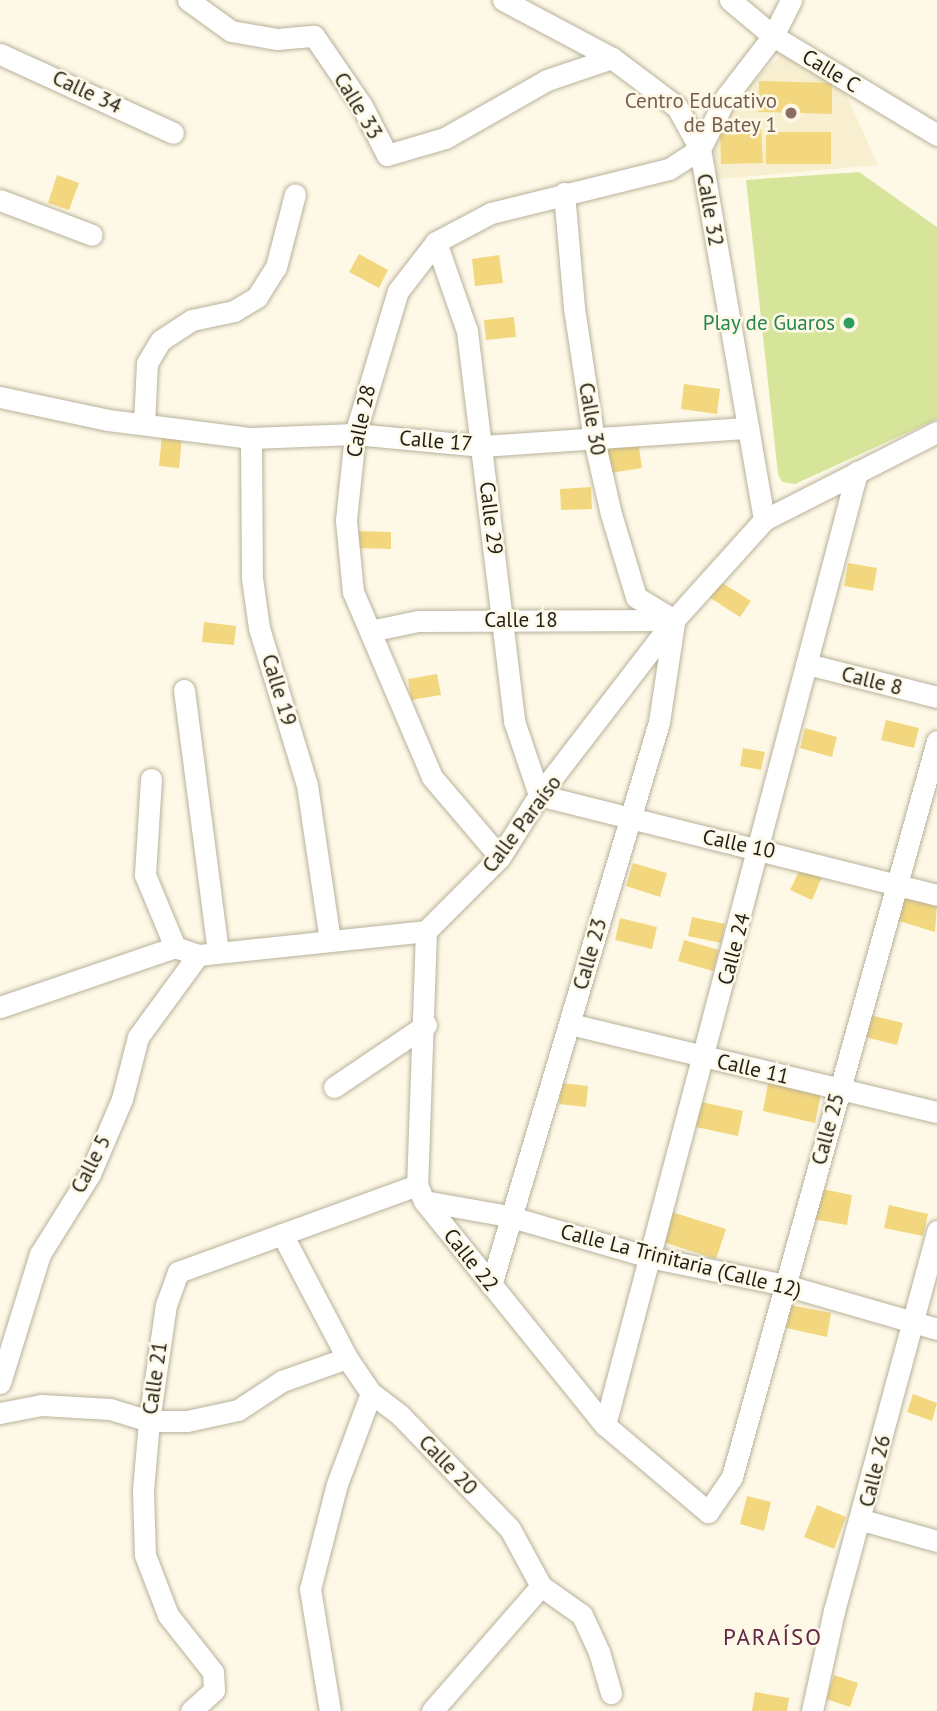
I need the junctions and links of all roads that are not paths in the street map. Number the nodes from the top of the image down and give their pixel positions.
1 (188, 0) edge
2 (503, 0) edge
3 (730, 0) edge
4 (791, 0) edge
5 (774, 36) junction
6 (0, 54) edge
7 (612, 58) junction
8 (173, 133) dead end
9 (937, 135) edge
10 (699, 149) junction
11 (564, 193) junction
12 (295, 194) dead end
13 (0, 200) edge
14 (92, 235) dead end
15 (436, 242) junction
16 (0, 397) edge
17 (144, 424) junction
18 (748, 428) junction
19 (937, 432) edge
20 (355, 434) junction
21 (251, 438) junction
22 (594, 440) junction
23 (482, 446) junction
24 (857, 471) junction
25 (764, 520) junction
26 (504, 620) junction
27 (674, 621) junction
28 (370, 631) junction
29 (807, 664) junction
30 (184, 690) dead end
31 (937, 697) edge
32 (937, 741) edge
33 (151, 779) dead end
34 (540, 795) junction
35 (628, 821) junction
36 (761, 847) junction
37 (500, 857) junction
38 (898, 886) junction
39 (937, 895) edge
40 (426, 930) junction
41 (330, 940) junction
42 (175, 947) junction
43 (208, 953) junction
44 (0, 1007) edge
45 (426, 1024) junction
46 (570, 1024) junction
47 (704, 1058) junction
48 (334, 1087) dead end
49 (839, 1088) junction
50 (937, 1112) edge
51 (420, 1193) junction
52 (508, 1216) junction
53 (937, 1231) edge
54 (282, 1234) junction
55 (649, 1257) junction
56 (491, 1285) junction
57 (785, 1285) junction
58 (915, 1324) junction
59 (937, 1329) edge
60 (347, 1358) junction
61 (0, 1383) edge
62 (371, 1393) junction
63 (0, 1413) edge
64 (149, 1421) junction
65 (606, 1424) junction
66 (708, 1512) joint
67 (862, 1520) junction
68 (937, 1541) edge
69 (541, 1586) junction
70 (611, 1693) dead end
71 (191, 1711) edge
72 (330, 1711) edge
73 (432, 1711) edge
74 (812, 1711) edge

1 - 7 street, Calle 33
2 - 7 street, Calle 32
3 - 5 street, Calle C
4 - 5 street
5 - 9 street, Calle C
5 - 10 street
6 - 8 street, Calle 34
7 - 10 street, Calle 32
10 - 11 street, Calle 28
10 - 18 street, Calle 32
11 - 15 street, Calle 28
11 - 22 street, Calle 30
12 - 17 street
13 - 14 street
15 - 20 street, Calle 28
15 - 23 street, Calle 29
16 - 17 street, Calle 17
17 - 21 street, Calle 17
18 - 22 street, Calle 17
18 - 25 street, Calle 32
19 - 24 street, Calle Paraíso
20 - 21 street, Calle 17
20 - 23 street, Calle 17
20 - 28 street, Calle 28
21 - 41 street, Calle 19
22 - 23 street, Calle 17
22 - 27 street, Calle 30
23 - 26 street, Calle 29
24 - 25 street, Calle Paraíso
24 - 29 street, Calle 24
25 - 27 street, Calle Paraíso
26 - 27 street, Calle 18
26 - 28 street, Calle 18
26 - 34 street, Calle 29
27 - 34 street, Calle Paraíso
27 - 35 street, Calle 23
28 - 37 street, Calle 28
29 - 31 street, Calle 8
29 - 36 street, Calle 24
30 - 43 street
32 - 38 street, Calle 25
33 - 42 street
34 - 35 street, Calle 10
34 - 37 street, Calle Paraíso
35 - 36 street, Calle 10
35 - 46 street, Calle 23
36 - 38 street, Calle 10
36 - 47 street, Calle 24
37 - 40 street, Calle Paraíso
38 - 39 street, Calle 10
38 - 49 street, Calle 25
40 - 41 street
40 - 45 street
41 - 43 street
42 - 43 street
42 - 44 street
43 - 61 street, Calle 5
45 - 48 street
45 - 51 street
46 - 47 street, Calle 11
46 - 52 street, Calle 23
47 - 49 street, Calle 11
47 - 55 street, Calle 24
49 - 50 street, Calle 11
49 - 57 street, Calle 25
51 - 52 street, Calle La Trinitaria (Calle 12)
51 - 54 street, Calle 21
51 - 56 street, Calle 22
52 - 55 street, Calle La Trinitaria (Calle 12)
52 - 56 street, Calle 23
53 - 58 street, Calle 26
54 - 60 street, Calle 20
54 - 64 street, Calle 21
55 - 57 street, Calle La Trinitaria (Calle 12)
55 - 65 street, Calle 24
56 - 65 street, Calle 22
57 - 58 street, Calle La Trinitaria (Calle 12)
57 - 66 street, Calle 25
58 - 59 street, Calle La Trinitaria (Calle 12)
58 - 67 street, Calle 26
60 - 62 street, Calle 20
60 - 64 street
62 - 69 street, Calle 20
62 - 72 street
63 - 64 street
64 - 71 street, Calle 21
65 - 66 street, Calle 22
67 - 68 street
67 - 74 street, Calle 26
69 - 70 street, Calle 20
69 - 73 street

